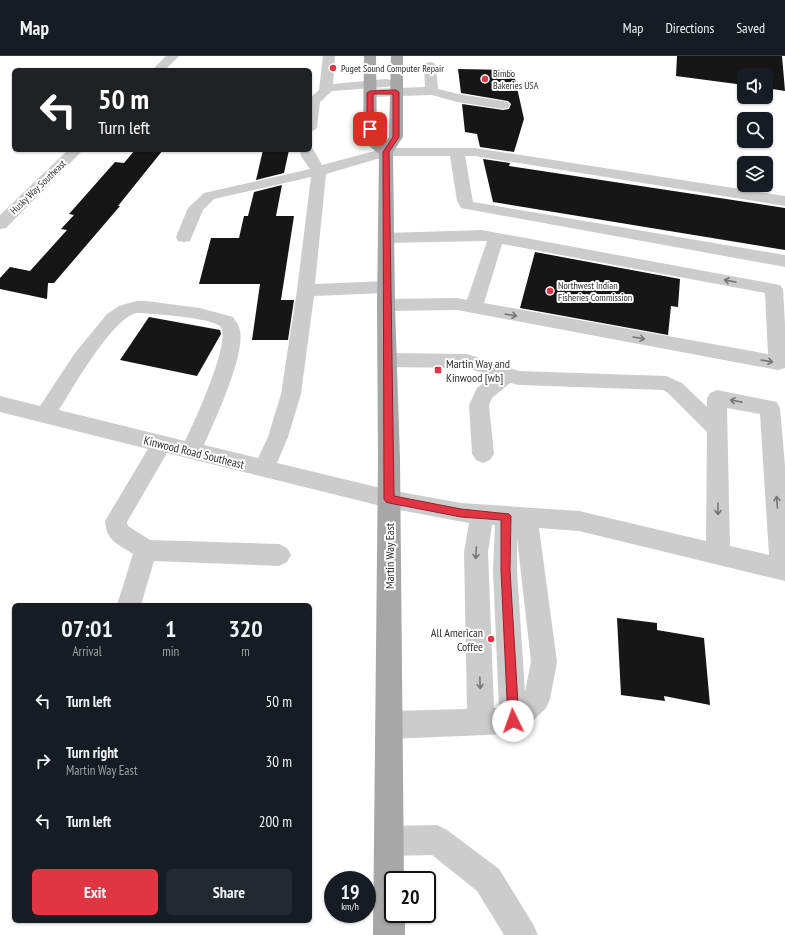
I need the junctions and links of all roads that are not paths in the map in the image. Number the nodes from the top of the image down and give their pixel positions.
1 (172, 56) edge
2 (329, 56) edge
3 (370, 56) edge
4 (396, 56) edge
5 (430, 66) dead end
6 (160, 68) edge
7 (396, 87) junction
8 (326, 88) junction
9 (370, 89) junction
10 (432, 91) junction
11 (503, 105) dead end
12 (312, 114) edge
13 (74, 152) edge
14 (307, 152) edge
15 (386, 152) junction
16 (457, 152) junction
17 (319, 171) junction
18 (785, 201) edge
19 (0, 224) edge
20 (184, 237) dead end
21 (496, 237) junction
22 (386, 238) junction
23 (785, 261) edge
24 (306, 290) junction
25 (780, 290) edge
26 (386, 296) junction
27 (473, 308) junction
28 (388, 360) junction
29 (507, 375) junction
30 (0, 404) edge
31 (45, 415) junction
32 (717, 429) junction
33 (162, 444) junction
34 (191, 451) junction
35 (483, 454) dead end
36 (264, 469) junction
37 (389, 499) junction
38 (482, 515) junction
39 (516, 517) junction
40 (146, 550) junction
41 (718, 554) junction
42 (279, 555) dead end
43 (783, 570) edge
44 (130, 603) edge
45 (513, 721) junction
46 (482, 722) junction
47 (389, 725) junction
48 (390, 841) junction
49 (389, 935) edge
50 (522, 935) edge

1 - 6 street
2 - 8 street
3 - 9 main road
4 - 7 main road
5 - 10 street
7 - 9 street
7 - 10 street
7 - 15 main road
8 - 9 street
8 - 12 street
9 - 15 main road
10 - 11 street
13 - 19 street, Husky Way Southeast
14 - 17 street
15 - 16 street
15 - 17 street
15 - 22 main road, Martin Way East
16 - 18 street
16 - 23 street
17 - 20 street
17 - 24 street
21 - 22 street
25 -> 21 street
21 - 27 street
22 - 26 main road, Martin Way East
24 - 26 street
24 - 36 street
27 -> 25 street
26 - 27 street
26 - 28 main road, Martin Way East
28 - 29 street
28 - 37 main road, Martin Way East
29 - 32 street
29 - 35 street
30 - 31 street, Kinwood Road Southeast
31 - 33 street, Kinwood Road Southeast
31 - 34 street
32 -> 41 street
43 -> 32 street
33 - 34 street, Kinwood Road Southeast
33 - 40 street
34 - 36 street, Kinwood Road Southeast
36 - 37 street, Kinwood Road Southeast
37 - 38 street, Kinwood Road Southeast
37 - 47 main road, Martin Way East
38 - 39 street, Kinwood Road Southeast
38 -> 46 street
39 - 41 street, Kinwood Road Southeast
39 - 45 street
39 - 45 street
40 - 42 street
40 - 44 street
41 - 43 street, Kinwood Road Southeast
45 - 46 street
46 - 47 street
47 - 48 main road, Martin Way East
48 - 49 main road, Martin Way East
48 - 50 street

